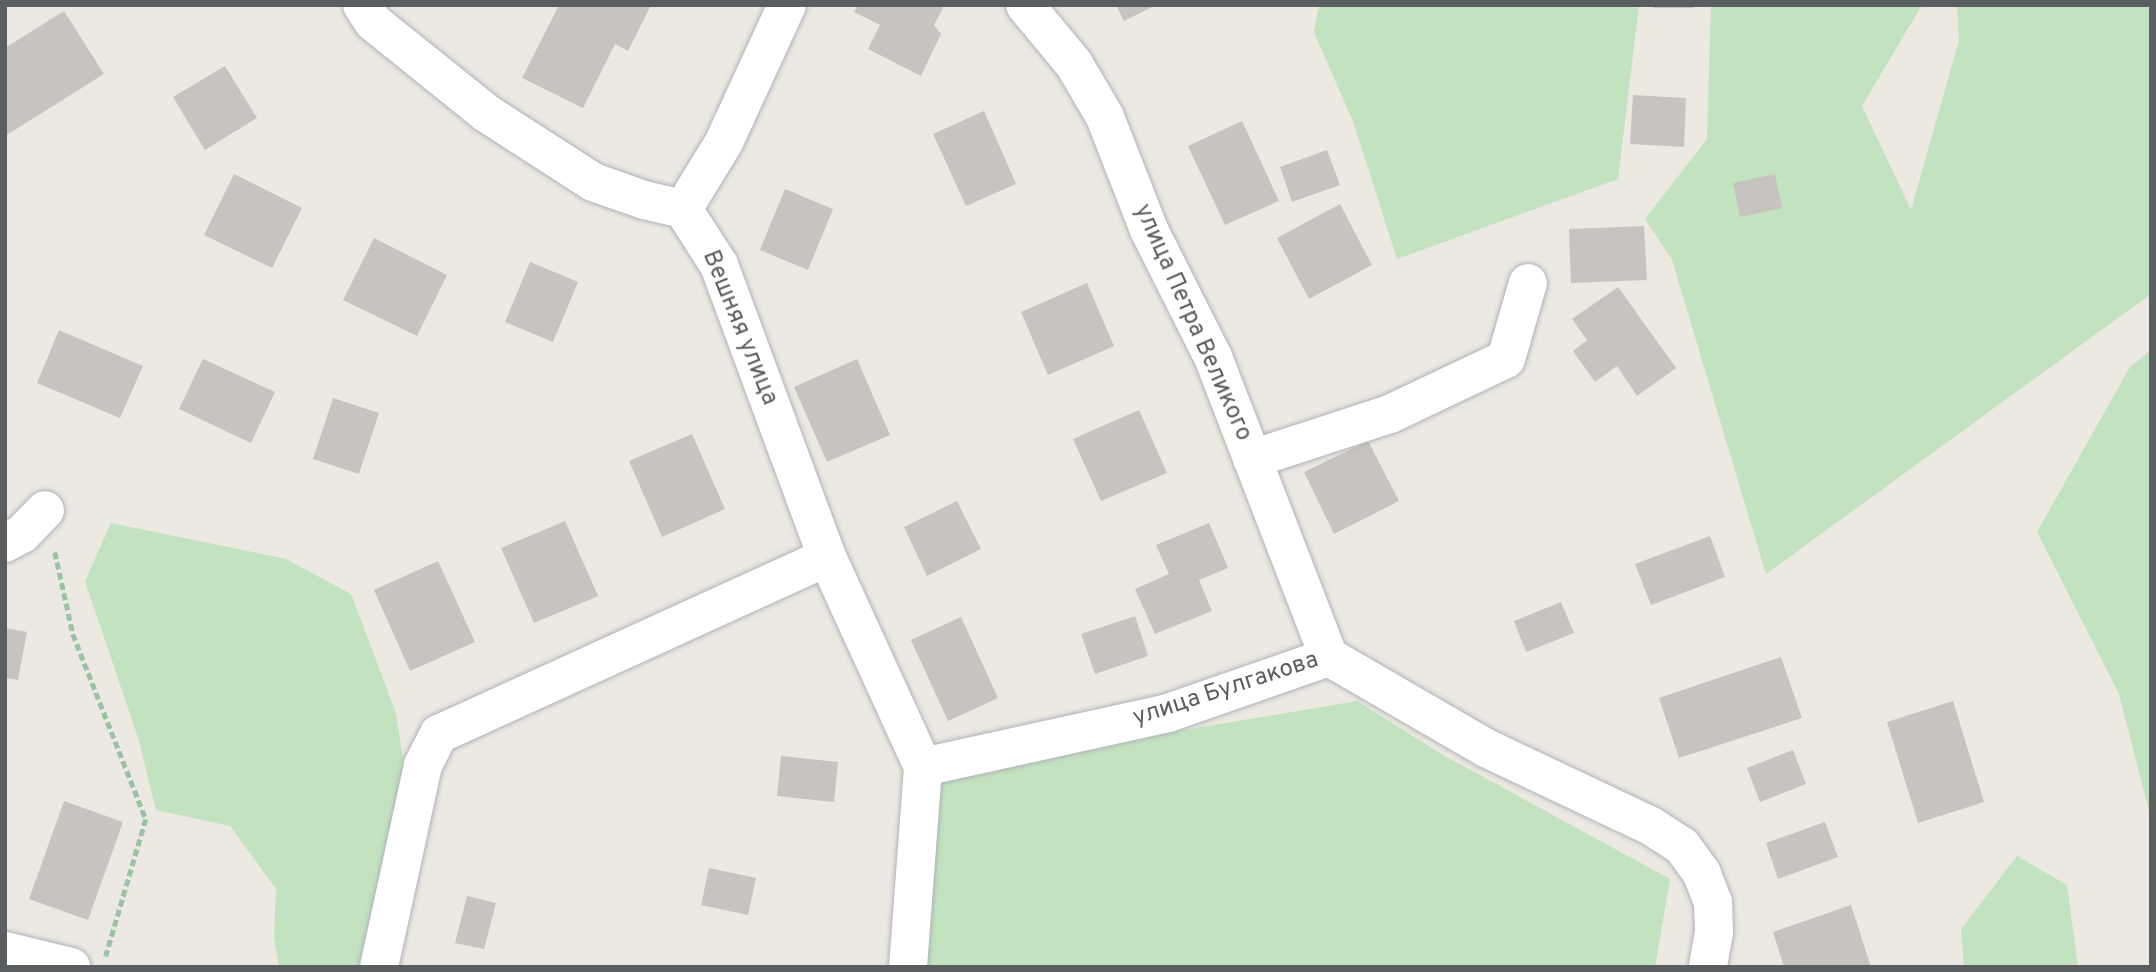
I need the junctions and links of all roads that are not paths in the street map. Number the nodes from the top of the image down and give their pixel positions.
1 (362, 5) edge
2 (787, 5) edge
3 (1025, 5) edge
4 (683, 209) junction
5 (1528, 282) dead end
6 (1252, 459) junction
7 (45, 510) road end
8 (5, 543) edge
9 (827, 557) junction
10 (1329, 657) junction
11 (923, 766) junction
12 (5, 951) edge
13 (71, 967) edge
14 (379, 967) edge
15 (908, 967) edge
16 (1707, 967) edge

1 - 4 street
2 - 4 street
3 - 6 street, улица Петра Великого
4 - 9 street, Вешняя улица
5 - 6 street
6 - 10 street, улица Петра Великого
7 - 8 street
9 - 11 street, Вешняя улица
9 - 14 street
10 - 11 street, улица Булгакова
10 - 16 street, улица Булгакова
11 - 15 street
12 - 13 street

